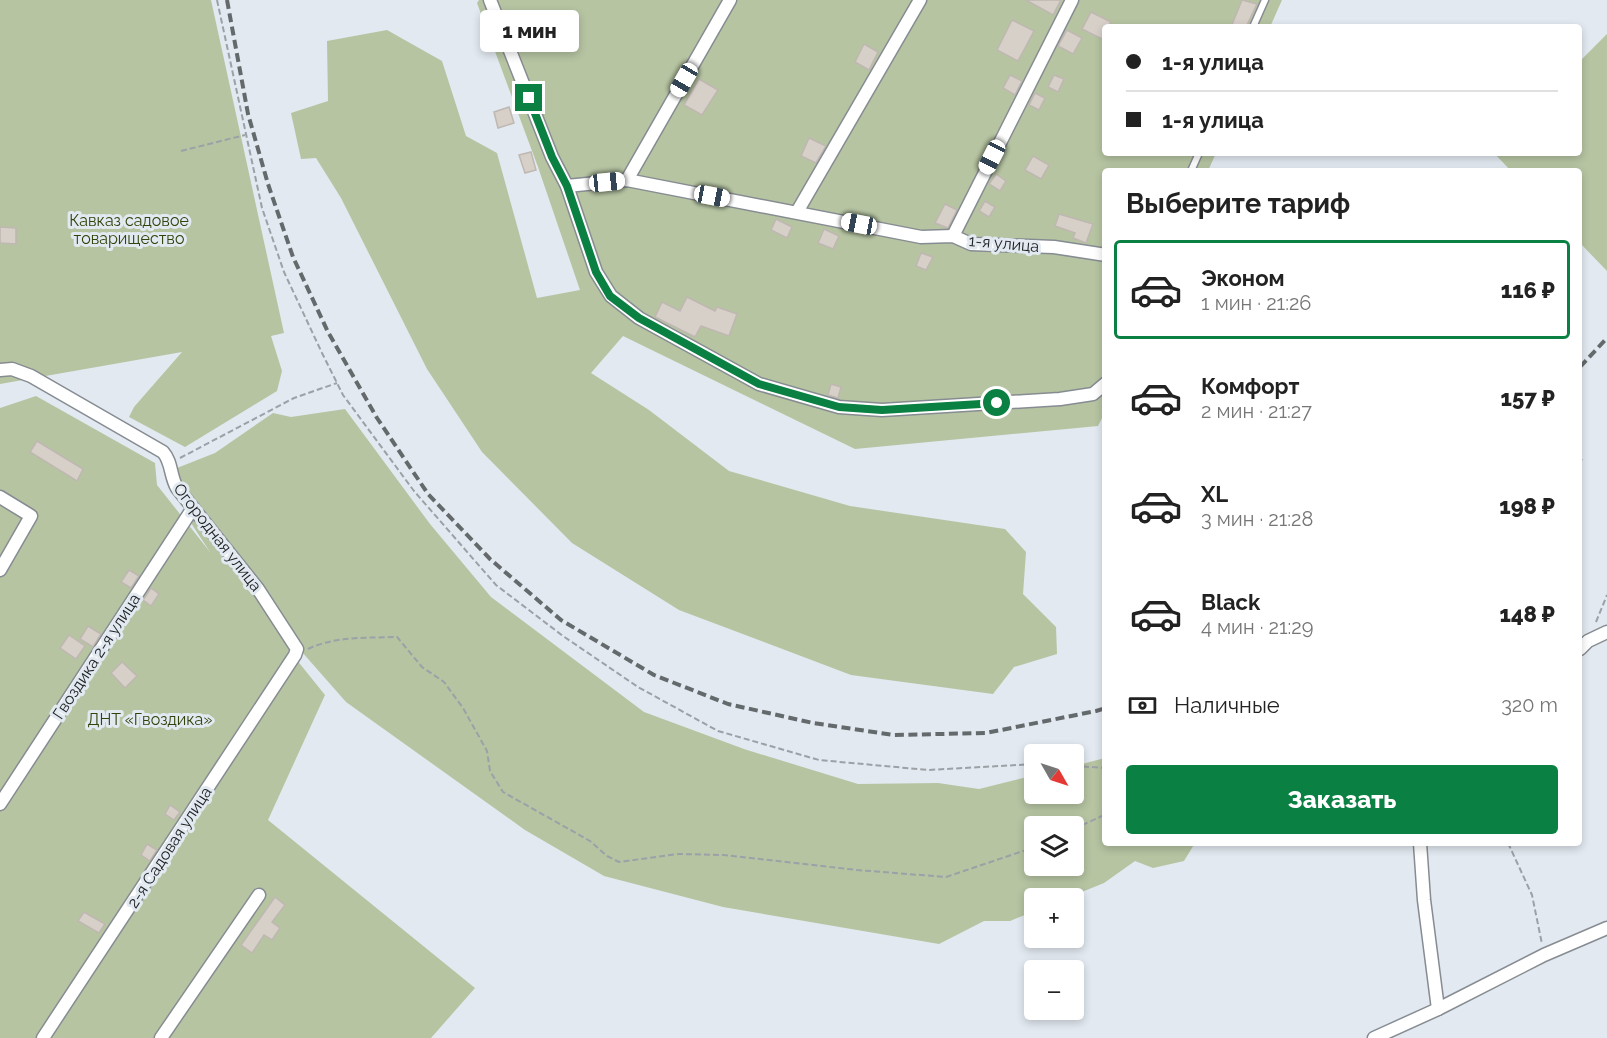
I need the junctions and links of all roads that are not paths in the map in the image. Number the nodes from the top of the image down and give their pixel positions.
1 (490, 0) edge
2 (730, 0) edge
3 (920, 0) edge
4 (1072, 0) edge
5 (1265, 0) edge
6 (1254, 24) edge
7 (627, 180) junction
8 (567, 186) junction
9 (797, 212) junction
10 (952, 236) junction
11 (1102, 254) edge
12 (0, 370) edge
13 (1102, 387) edge
14 (0, 497) edge
15 (193, 508) junction
16 (0, 570) edge
17 (1607, 632) edge
18 (1584, 645) edge
19 (296, 655) joint
20 (0, 804) edge
21 (1420, 846) edge
22 (259, 895) dead end
23 (1607, 928) edge
24 (1438, 1009) junction
25 (43, 1038) edge
26 (160, 1038) edge
27 (1374, 1038) edge

1 - 8 street
2 - 7 street
3 - 9 street
4 - 10 street
5 - 6 lane
7 - 8 street, 1-я улица
7 - 9 street, 1-я улица
8 - 13 street
9 - 10 street, 1-я улица
10 - 11 street, 1-я улица
12 - 15 street, Огородная улица
14 - 16 street
15 - 19 street, Огородная улица
15 - 20 street, Гвоздика 2-я улица
17 - 18 street
19 - 25 street, 2-я Садовая улица
21 - 24 street
22 - 26 street
23 - 24 street
24 - 27 street

